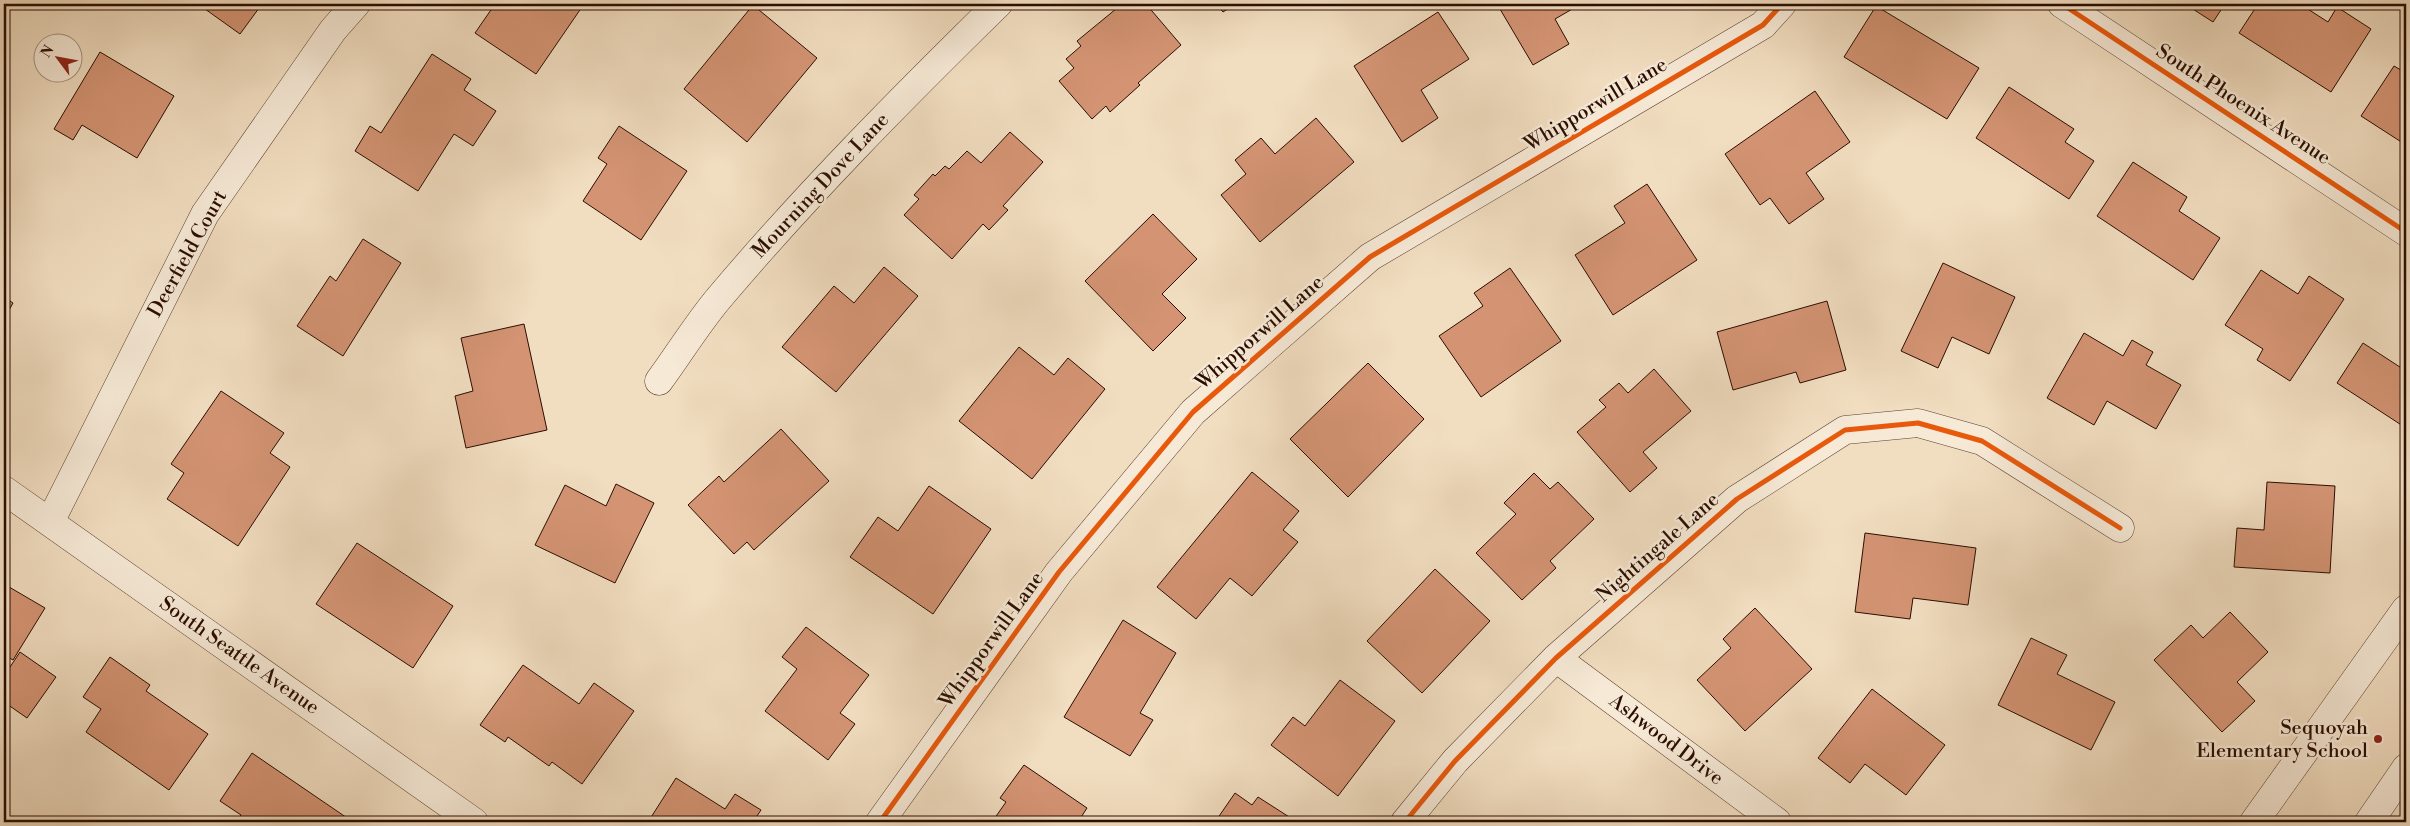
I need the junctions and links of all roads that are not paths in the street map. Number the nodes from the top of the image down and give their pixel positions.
1 (356, 4) edge
2 (998, 4) edge
3 (1782, 4) edge
4 (2062, 4) edge
5 (2406, 232) edge
6 (658, 381) dead end
7 (4, 490) edge
8 (50, 522) junction
9 (2120, 528) dead end
10 (2406, 609) edge
11 (1556, 658) junction
12 (2406, 768) edge
13 (474, 822) edge
14 (880, 822) edge
15 (1404, 822) edge
16 (1777, 822) edge
17 (2254, 822) edge
18 (2369, 822) edge

1 - 8 street, Deerfield Court
2 - 6 street, Mourning Dove Lane
3 - 14 street, Whipporwill Lane
4 - 5 street, South Phoenix Avenue
7 - 8 street, South Seattle Avenue
8 - 13 street, South Seattle Avenue
9 - 11 street, Nightingale Lane
10 - 17 street
11 - 15 street, Nightingale Lane
11 - 16 street, Ashwood Drive
12 - 18 street

